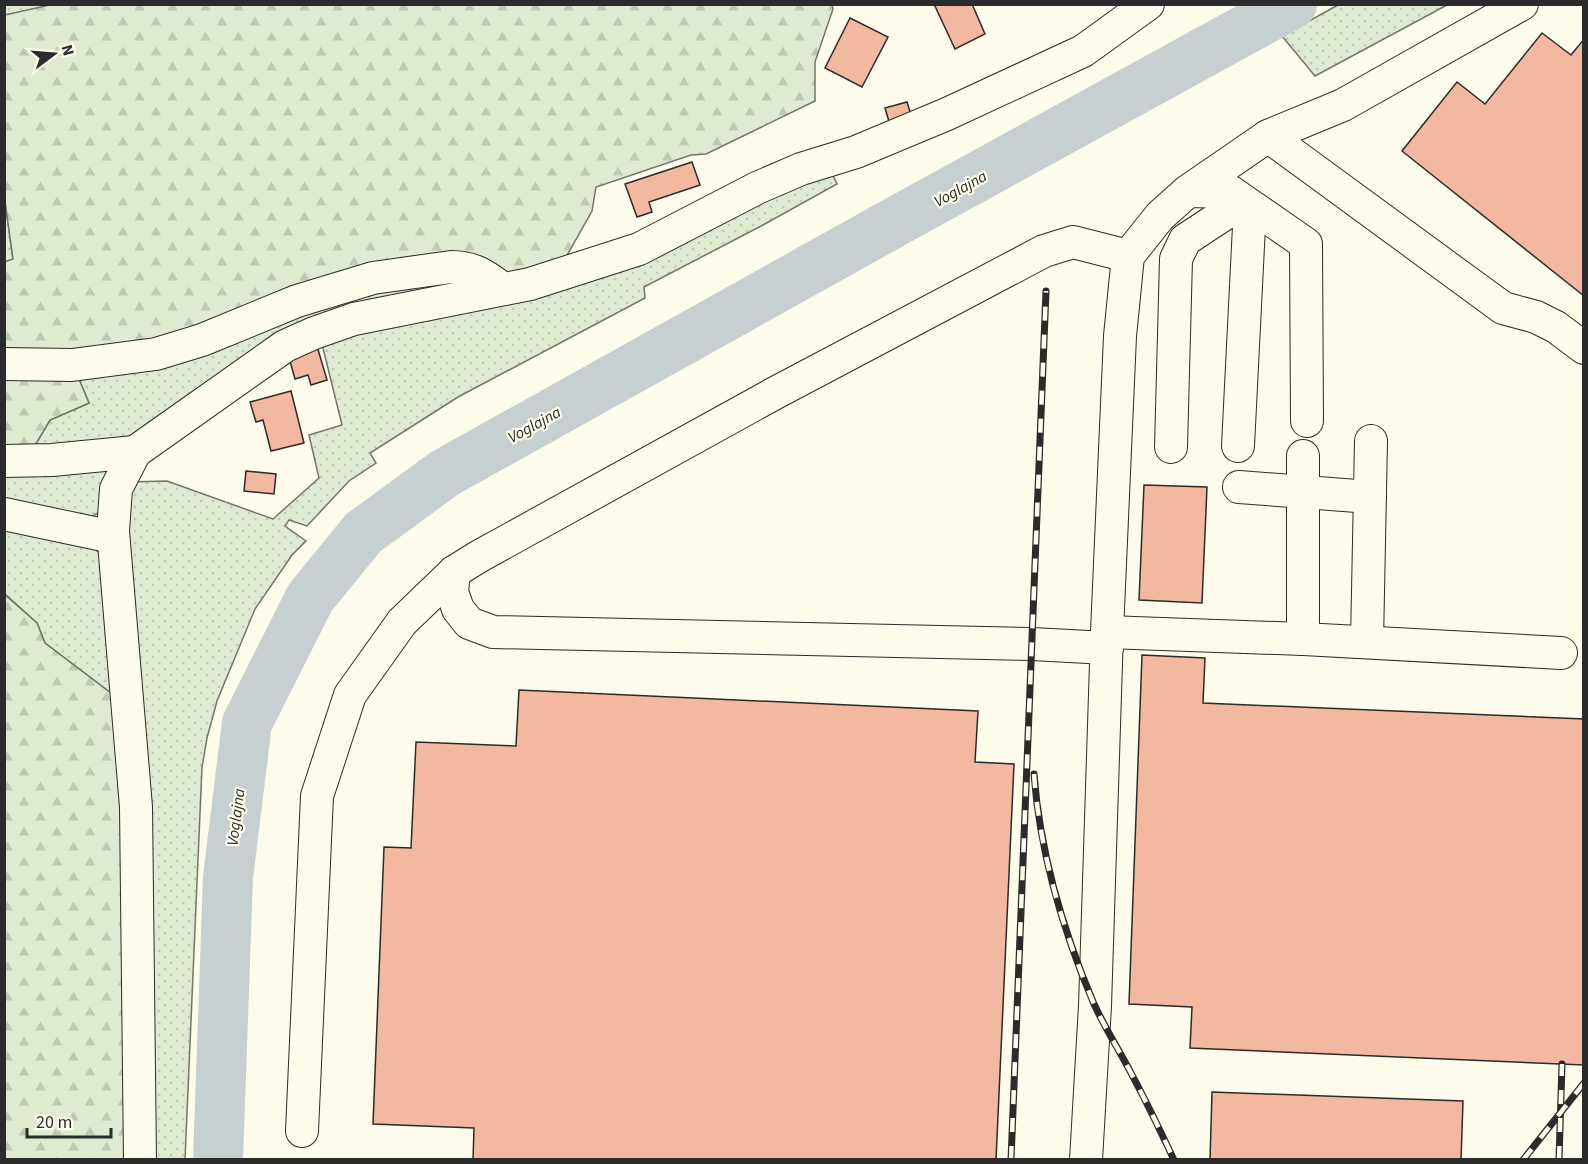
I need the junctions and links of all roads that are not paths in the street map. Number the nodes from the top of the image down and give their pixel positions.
1 (1148, 4) edge
2 (1522, 4) edge
3 (1268, 136) junction
4 (1188, 191) junction
5 (1240, 199) junction
6 (1128, 256) junction
7 (503, 289) junction
8 (1584, 348) edge
9 (4, 364) edge
10 (1307, 421) dead end
11 (1371, 441) dead end
12 (1238, 446) dead end
13 (1171, 447) dead end
14 (135, 452) junction
15 (1303, 456) dead end
16 (4, 461) edge
17 (1239, 487) dead end
18 (1303, 492) junction
19 (1370, 497) junction
20 (4, 514) edge
21 (113, 537) junction
22 (454, 572) junction
23 (1303, 639) junction
24 (1107, 640) junction
25 (1367, 642) junction
26 (1561, 653) dead end
27 (302, 1131) dead end
28 (140, 1160) edge
29 (1086, 1160) edge

1 - 7 street
2 - 3 street
3 - 4 street
3 - 8 street
4 - 5 street
4 - 6 street
5 - 10 street
5 - 12 street
5 - 13 street
6 - 22 street
6 - 24 street
7 - 9 street
7 - 14 street
11 - 19 street
14 - 16 street
14 - 21 street
15 - 18 street
17 - 18 street
18 - 19 street
18 - 23 street
19 - 25 street
20 - 21 street
21 - 28 street
22 - 24 street
22 - 27 street
23 - 24 street
23 - 25 street
24 - 29 street
25 - 26 street

